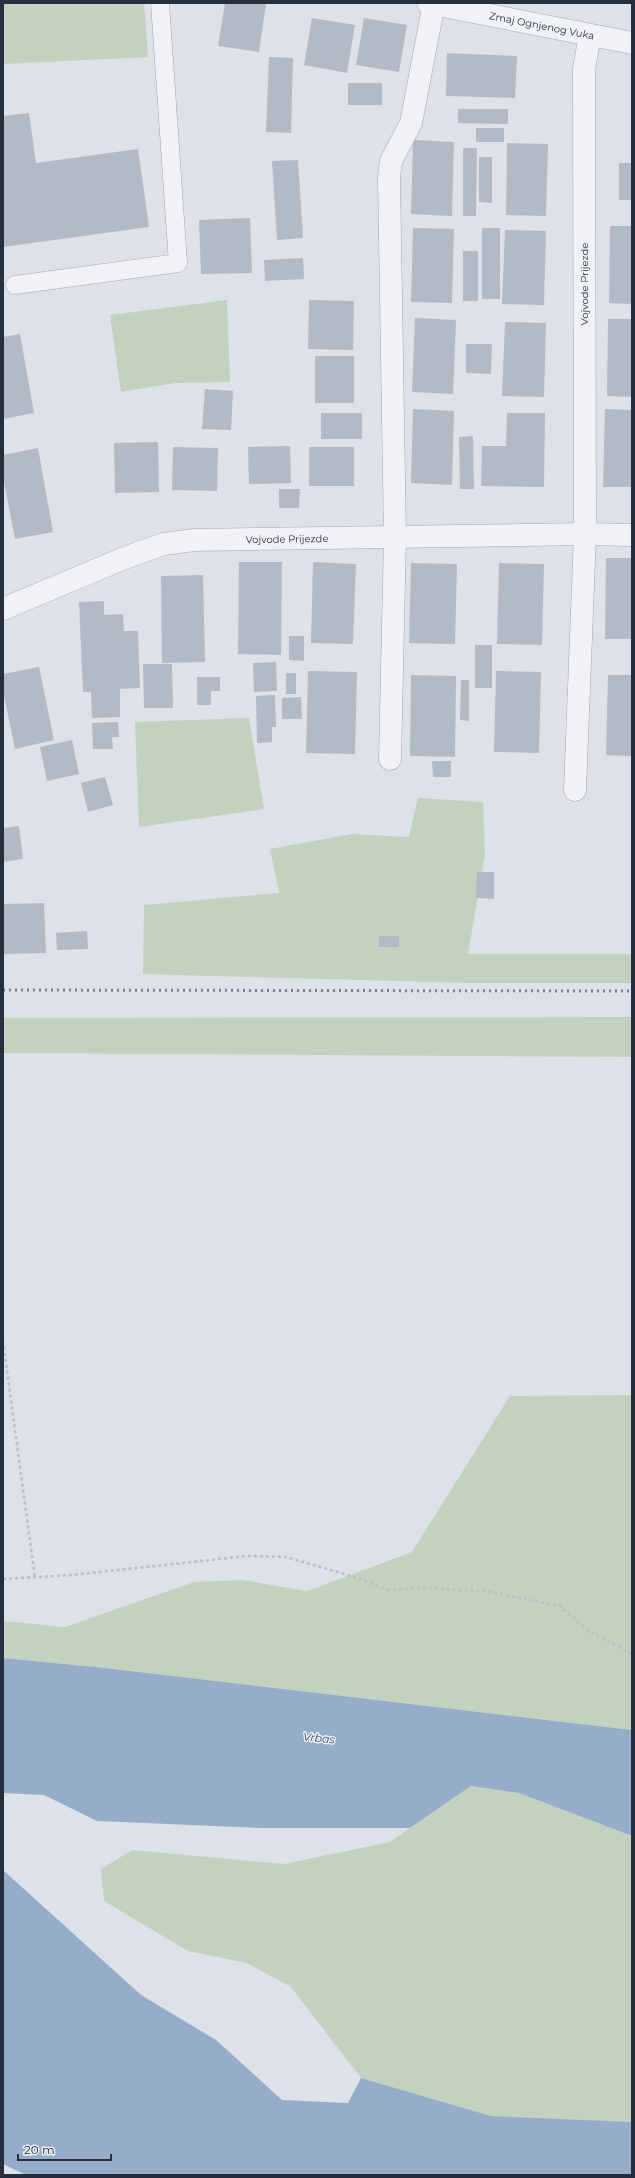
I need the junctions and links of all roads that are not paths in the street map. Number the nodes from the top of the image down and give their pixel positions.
1 (160, 3) edge
2 (432, 3) edge
3 (590, 35) junction
4 (632, 43) edge
5 (15, 285) dead end
6 (585, 534) junction
7 (632, 535) edge
8 (395, 537) junction
9 (3, 609) edge
10 (390, 759) dead end
11 (575, 790) dead end

1 - 5 lane
2 - 3 street, Zmaj Ognjenog Vuka
2 - 8 street
3 - 4 street, Zmaj Ognjenog Vuka
3 - 6 street, Vojvode Prijezde
6 - 7 street, Vojvode Prijezde
6 - 8 street, Vojvode Prijezde
6 - 11 street
8 - 9 street, Vojvode Prijezde
8 - 10 street

